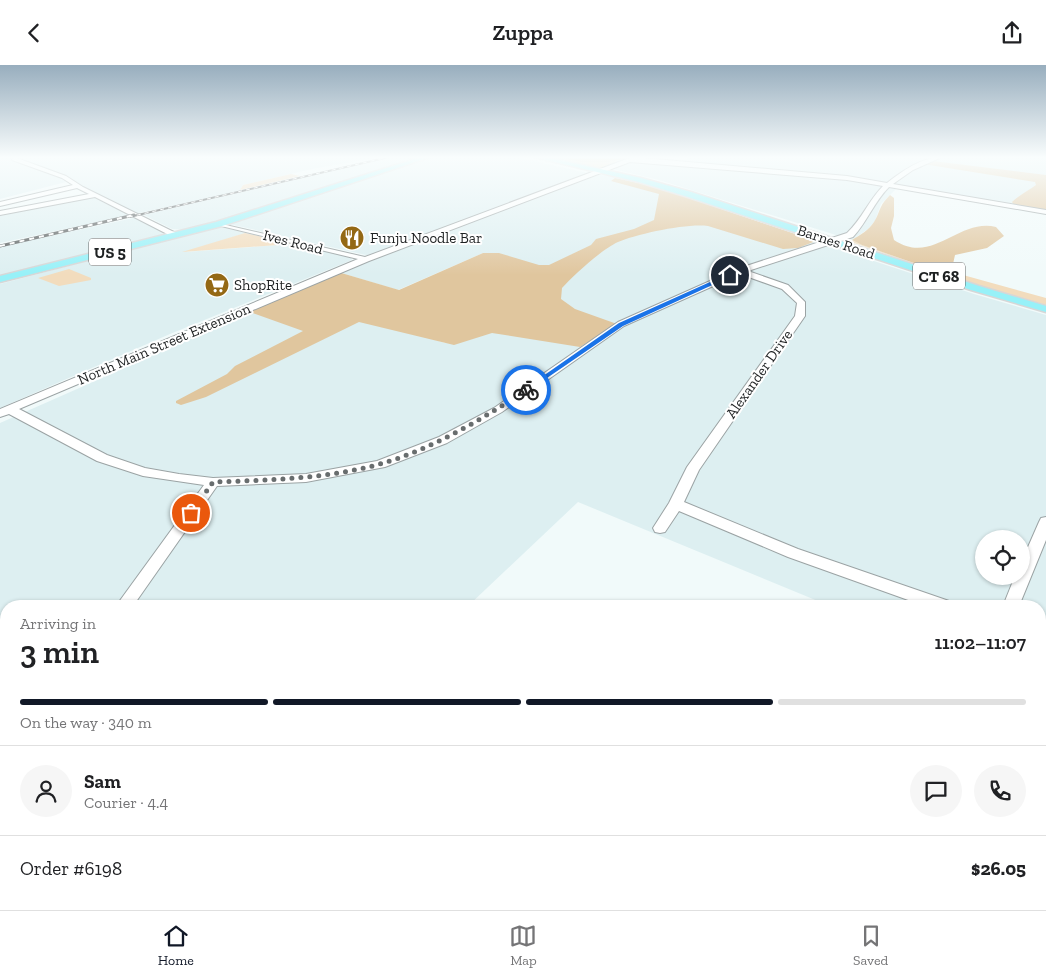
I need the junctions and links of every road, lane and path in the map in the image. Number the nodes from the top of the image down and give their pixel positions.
1 (33, 196) edge
2 (88, 196) edge
3 (99, 196) edge
4 (305, 196) edge
5 (533, 196) edge
6 (696, 196) edge
7 (878, 196) edge
8 (955, 196) edge
9 (0, 204) edge
10 (1046, 212) edge
11 (0, 213) edge
12 (219, 224) junction
13 (176, 235) junction
14 (833, 241) junction
15 (366, 259) junction
16 (740, 271) junction
17 (0, 279) edge
18 (1046, 309) edge
19 (4, 411) edge
20 (213, 482) junction
21 (676, 504) junction
22 (1046, 522) edge
23 (660, 527) dead end
24 (128, 600) edge
25 (925, 600) edge
26 (1014, 600) edge

1 - 9 street
2 - 11 street
3 - 13 street
4 - 12 main road, US 5
5 - 15 street, North Main Street Extension
6 - 14 main road, Barnes Road / CT 68
7 - 14 street
8 - 10 street
12 - 13 main road, US 5
12 - 15 street, Ives Road
13 - 17 main road, US 5
14 - 16 street
14 - 18 main road, Barnes Road / CT 68
15 - 19 street, North Main Street Extension
16 - 20 street
16 - 21 street, Alexander Drive
19 - 20 street
20 - 24 street
21 - 23 street, Alexander Drive
21 - 25 street
22 - 26 street

